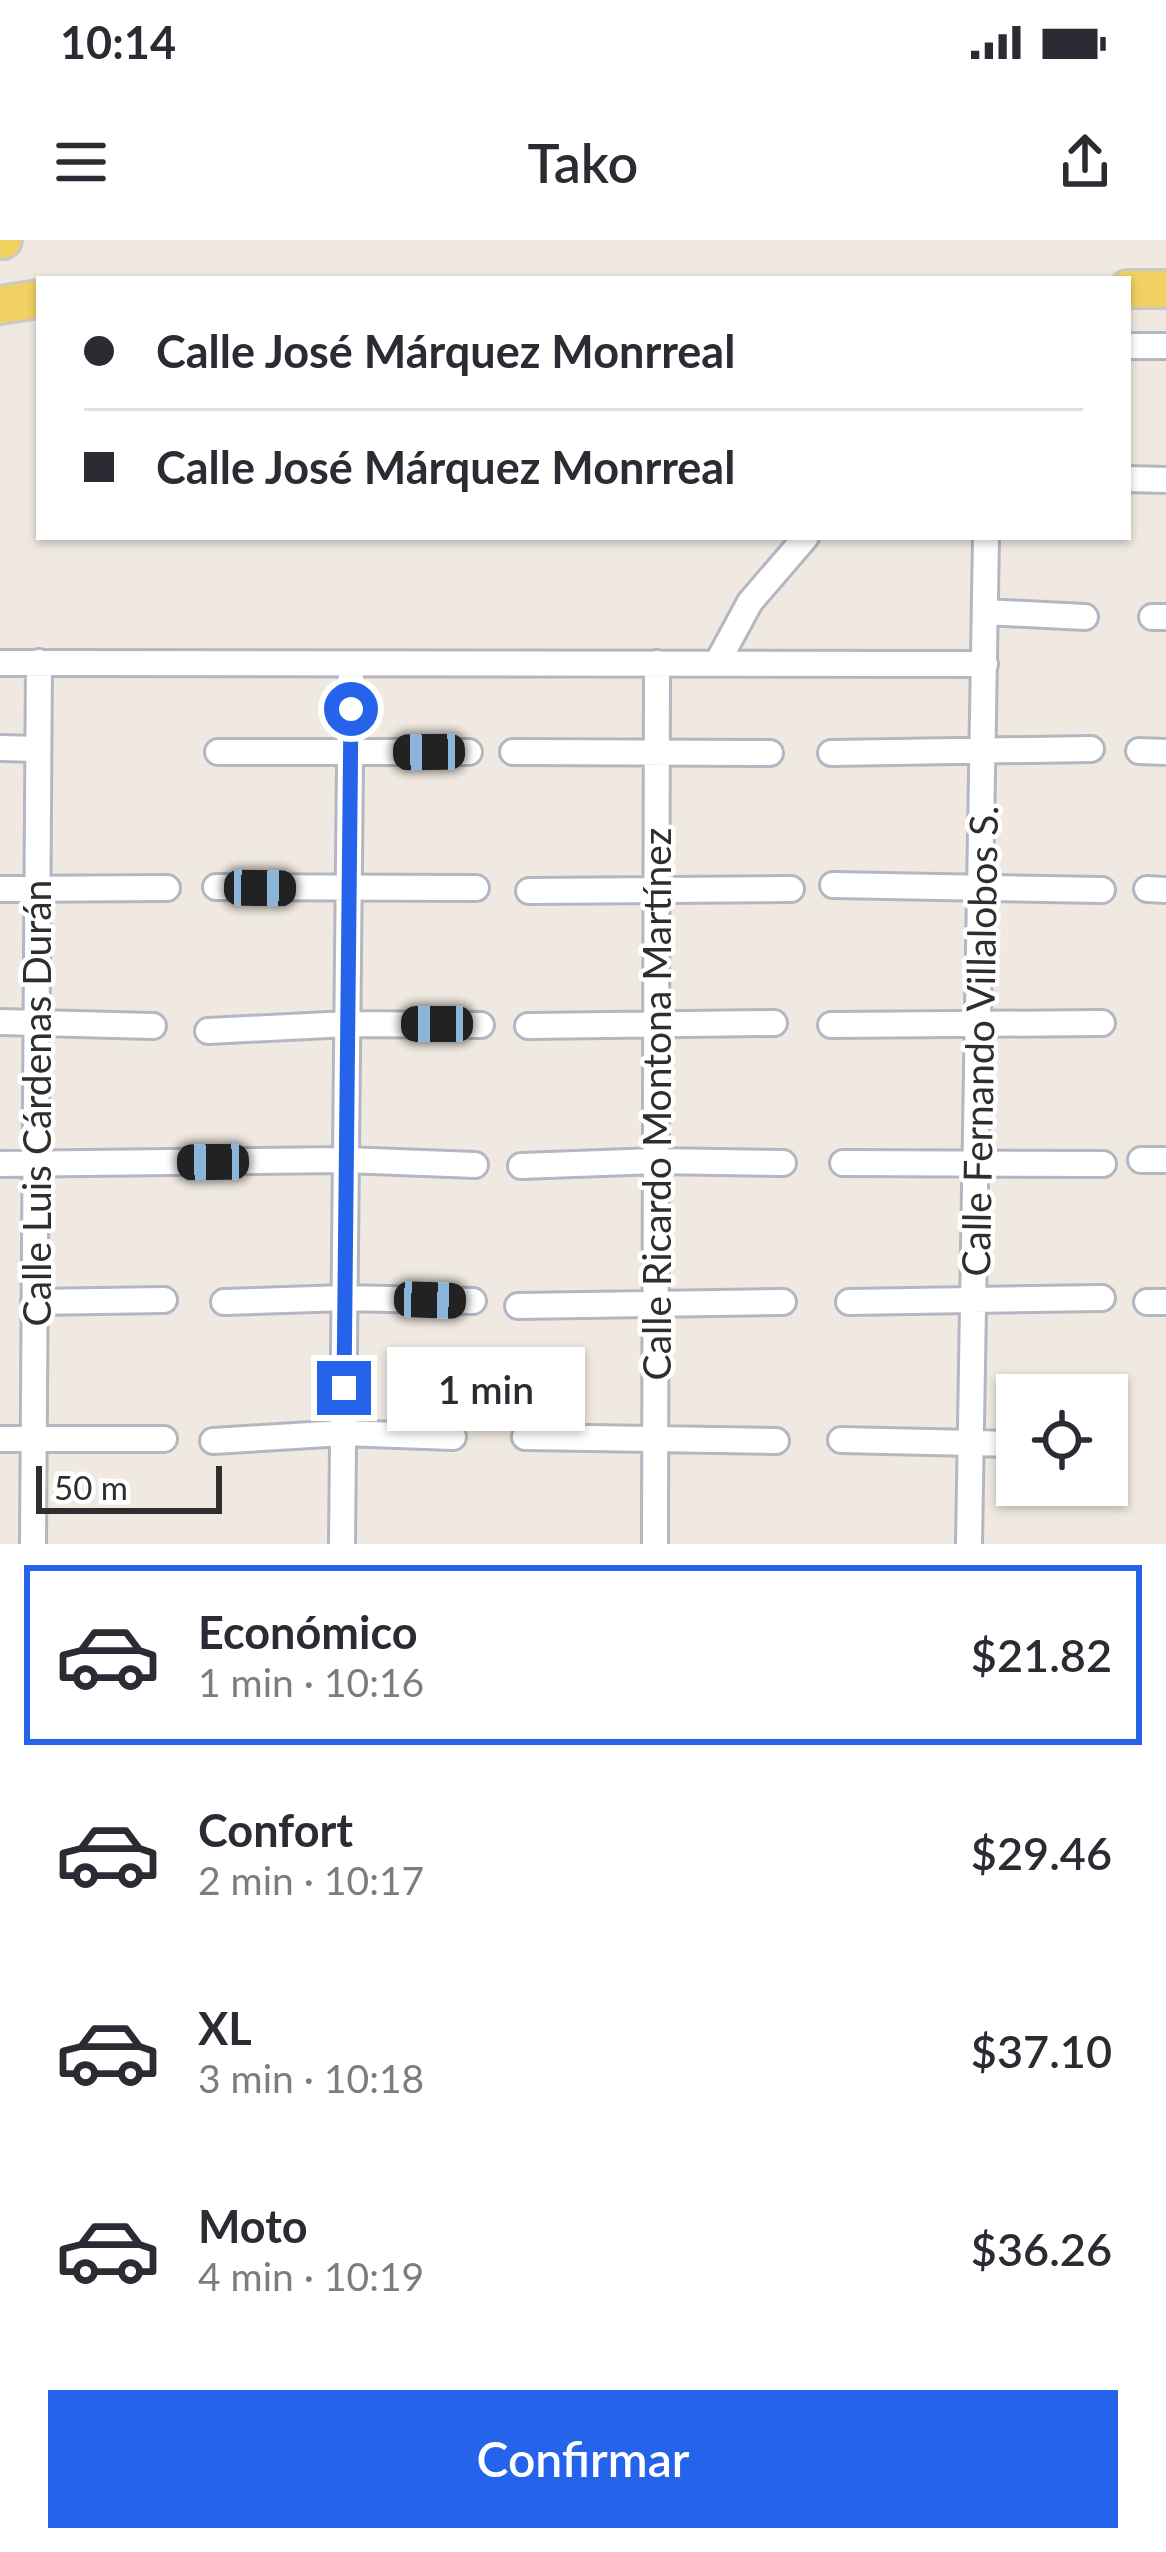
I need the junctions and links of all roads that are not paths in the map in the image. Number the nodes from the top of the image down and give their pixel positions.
1 (1131, 289) edge
2 (1166, 289) edge
3 (36, 299) edge
4 (0, 305) edge
5 (1131, 346) edge
6 (1166, 346) edge
7 (1131, 479) edge
8 (1166, 480) edge
9 (803, 540) edge
10 (986, 540) edge
11 (985, 612) junction
12 (1085, 617) dead end
13 (0, 662) edge
14 (39, 662) junction
15 (657, 663) junction
16 (716, 663) junction
17 (351, 664) junction
18 (985, 664) junction
19 (0, 748) edge
20 (38, 749) junction
21 (1091, 749) dead end
22 (984, 750) junction
23 (1139, 751) dead end
24 (218, 752) dead end
25 (469, 752) dead end
26 (513, 752) dead end
27 (1166, 752) edge
28 (350, 753) junction
29 (770, 753) dead end
30 (831, 753) dead end
31 (657, 755) junction
32 (833, 885) dead end
33 (216, 887) dead end
34 (476, 887) dead end
35 (167, 888) dead end
36 (656, 888) junction
37 (982, 888) junction
38 (0, 889) edge
39 (791, 889) dead end
40 (38, 890) junction
41 (349, 890) junction
42 (1102, 890) dead end
43 (529, 892) dead end
44 (37, 1020) junction
45 (0, 1022) edge
46 (656, 1022) junction
47 (774, 1023) dead end
48 (979, 1023) junction
49 (1102, 1023) dead end
50 (348, 1024) junction
51 (153, 1025) dead end
52 (482, 1025) dead end
53 (831, 1025) dead end
54 (528, 1026) dead end
55 (208, 1031) dead end
56 (346, 1160) junction
57 (656, 1160) junction
58 (783, 1163) dead end
59 (843, 1163) dead end
60 (0, 1164) edge
61 (35, 1164) junction
62 (1103, 1164) dead end
63 (475, 1165) dead end
64 (976, 1165) junction
65 (521, 1166) dead end
66 (345, 1298) junction
67 (1102, 1298) dead end
68 (164, 1300) dead end
69 (974, 1300) junction
70 (473, 1301) dead end
71 (34, 1302) junction
72 (783, 1302) dead end
73 (849, 1302) dead end
74 (224, 1303) dead end
75 (655, 1304) junction
76 (518, 1306) dead end
77 (343, 1433) junction
78 (453, 1437) dead end
79 (525, 1437) dead end
80 (0, 1438) edge
81 (34, 1438) junction
82 (164, 1439) dead end
83 (841, 1440) dead end
84 (213, 1441) dead end
85 (776, 1441) dead end
86 (655, 1442) junction
87 (971, 1443) junction
88 (996, 1444) edge
89 (33, 1544) edge
90 (342, 1544) edge
91 (655, 1544) edge
92 (969, 1544) edge

1 - 2 main road
3 - 4 main road
5 - 6 street
7 - 8 street
9 - 16 street
10 - 11 street, Calle Fernando Villalobos S.
11 - 12 street
11 - 18 street, Calle Fernando Villalobos S.
13 - 14 street
14 - 17 street
14 - 20 street, Calle Luis Cárdenas Durán
15 - 16 street
15 - 17 street
15 - 31 street, Calle Ricardo Montona Martínez
16 - 18 street
17 - 28 street
18 - 22 street, Calle Fernando Villalobos S.
19 - 20 street
20 - 40 street, Calle Luis Cárdenas Durán
21 - 22 street
22 - 30 street
22 - 37 street, Calle Fernando Villalobos S.
23 - 27 street
24 - 28 street
25 - 28 street
26 - 31 street
28 - 41 street
29 - 31 street
31 - 36 street, Calle Ricardo Montona Martínez
32 - 37 street
33 - 41 street
34 - 41 street
35 - 40 street
36 - 39 street
36 - 43 street
36 - 46 street, Calle Ricardo Montona Martínez
37 - 42 street
37 - 48 street, Calle Fernando Villalobos S.
38 - 40 street
40 - 44 street, Calle Luis Cárdenas Durán
41 - 50 street
44 - 45 street
44 - 51 street
44 - 61 street, Calle Luis Cárdenas Durán
46 - 47 street
46 - 54 street
46 - 57 street, Calle Ricardo Montona Martínez
48 - 49 street
48 - 53 street
48 - 64 street, Calle Fernando Villalobos S.
50 - 52 street
50 - 55 street
50 - 56 street
56 - 61 street
56 - 63 street
56 - 66 street
57 - 58 street
57 - 65 street
57 - 75 street, Calle Ricardo Montona Martínez
59 - 64 street
60 - 61 street
61 - 71 street, Calle Luis Cárdenas Durán
62 - 64 street
64 - 69 street, Calle Fernando Villalobos S.
66 - 70 street
66 - 74 street
66 - 77 street
67 - 69 street
68 - 71 street
69 - 73 street
69 - 87 street, Calle Fernando Villalobos S.
71 - 81 street, Calle Luis Cárdenas Durán
72 - 75 street
75 - 76 street
75 - 86 street, Calle Ricardo Montona Martínez
77 - 78 street
77 - 84 street
77 - 90 street
79 - 86 street
80 - 81 street
81 - 82 street
81 - 89 street, Calle Luis Cárdenas Durán
83 - 87 street
85 - 86 street
86 - 91 street, Calle Ricardo Montona Martínez
87 - 88 street
87 - 92 street, Calle Fernando Villalobos S.

